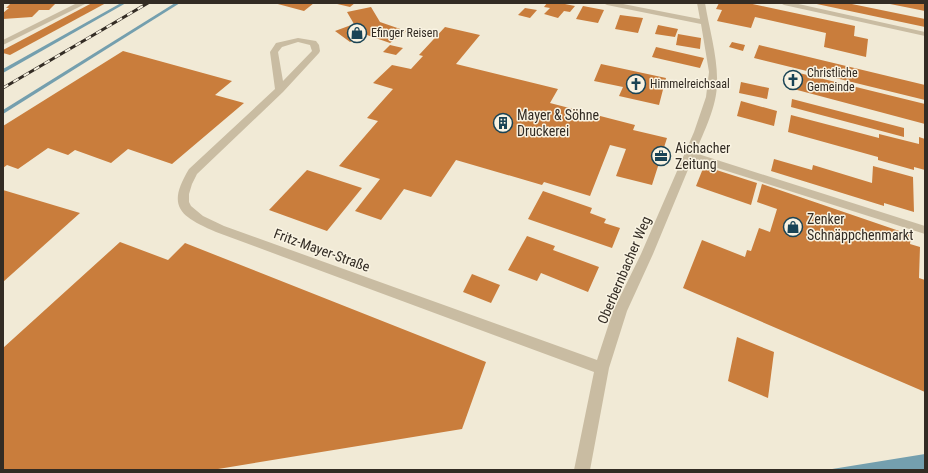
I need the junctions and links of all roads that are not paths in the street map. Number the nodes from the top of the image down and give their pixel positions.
1 (83, 3) edge
2 (607, 3) edge
3 (701, 3) edge
4 (784, 3) edge
5 (704, 22) junction
6 (925, 34) edge
7 (3, 43) edge
8 (280, 90) junction
9 (689, 155) junction
10 (925, 230) edge
11 (602, 368) junction
12 (582, 470) edge

1 - 7 street
2 - 5 street
3 - 5 street, Oberbernbacher Weg
4 - 6 street
5 - 9 street, Oberbernbacher Weg
8 - 8 street, Fritz-Mayer-Straße
8 - 11 street, Fritz-Mayer-Straße
9 - 10 street
9 - 11 street, Oberbernbacher Weg
11 - 12 street, Oberbernbacher Weg

